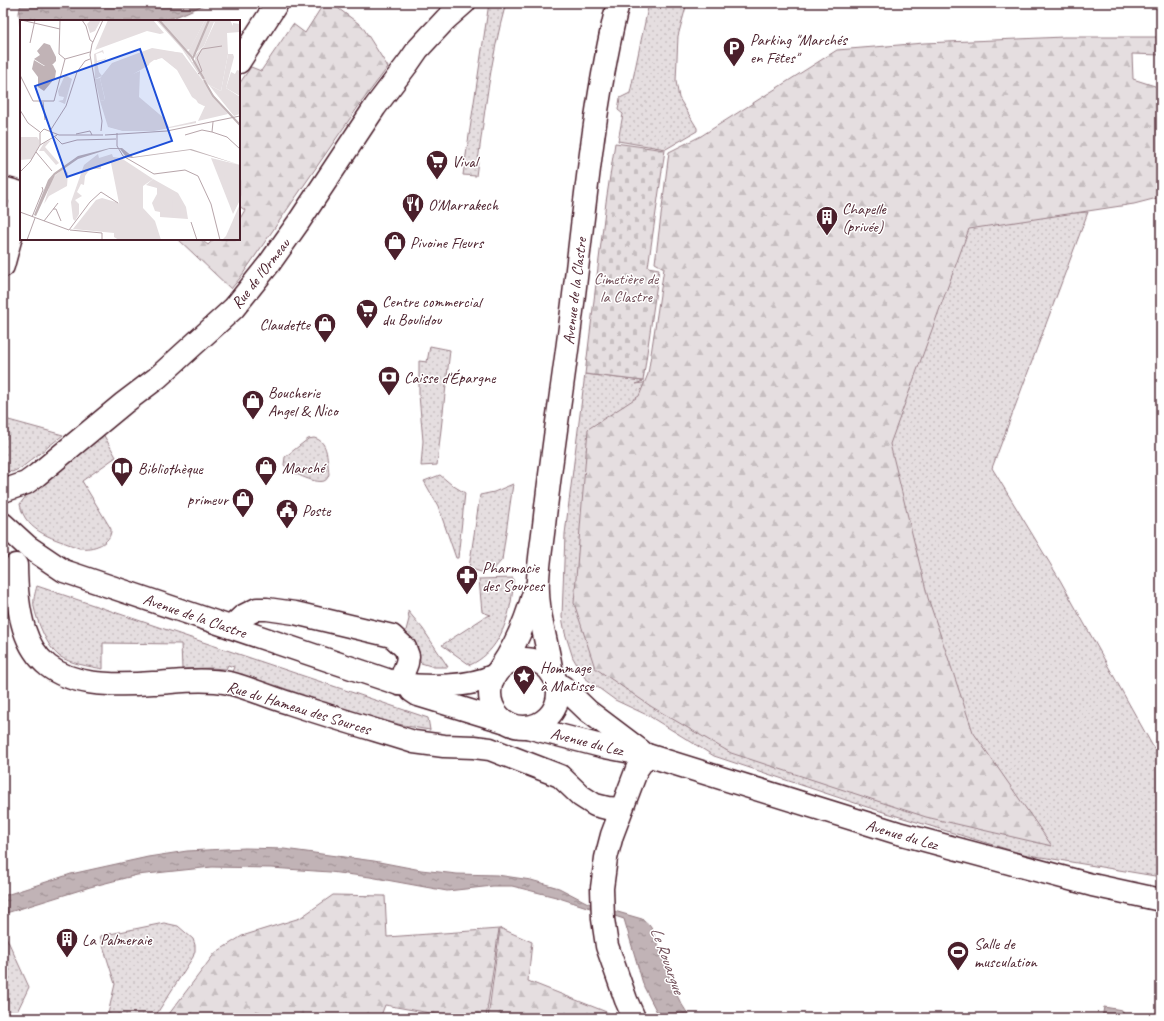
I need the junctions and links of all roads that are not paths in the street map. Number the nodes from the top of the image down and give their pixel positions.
1 (277, 3) edge
2 (464, 3) edge
3 (618, 3) edge
4 (240, 60) edge
5 (3, 188) edge
6 (20, 193) edge
7 (20, 204) edge
8 (3, 266) edge
9 (3, 491) edge
10 (3, 524) edge
11 (10, 565) edge
12 (64, 571) junction
13 (538, 580) junction
14 (231, 627) junction
15 (497, 672) junction
16 (554, 679) junction
17 (399, 684) junction
18 (503, 721) junction
19 (526, 727) junction
20 (647, 755) junction
21 (621, 809) junction
22 (1161, 900) edge
23 (634, 1018) edge

1 - 4 street
2 - 9 street, Rue de l'Ormeau
3 - 13 street, Avenue de la Clastre
5 - 6 street
7 - 8 street
10 - 12 street, Avenue de la Clastre
11 - 12 street
11 - 21 street, Rue du Hameau des Sources
12 - 14 street, Avenue de la Clastre
13 - 15 street, Avenue de la Clastre
13 - 16 street, Avenue de la Clastre
14 - 17 street, Avenue de la Clastre
14 - 17 street
15 - 16 street
15 - 17 street, Avenue de la Clastre
15 - 18 street
16 - 19 street
16 - 20 street, Avenue du Lez
17 - 18 street, Avenue de la Clastre
18 - 19 street
19 - 20 street, Avenue du Lez
20 - 21 street
20 - 22 street, Avenue du Lez
21 - 23 street

